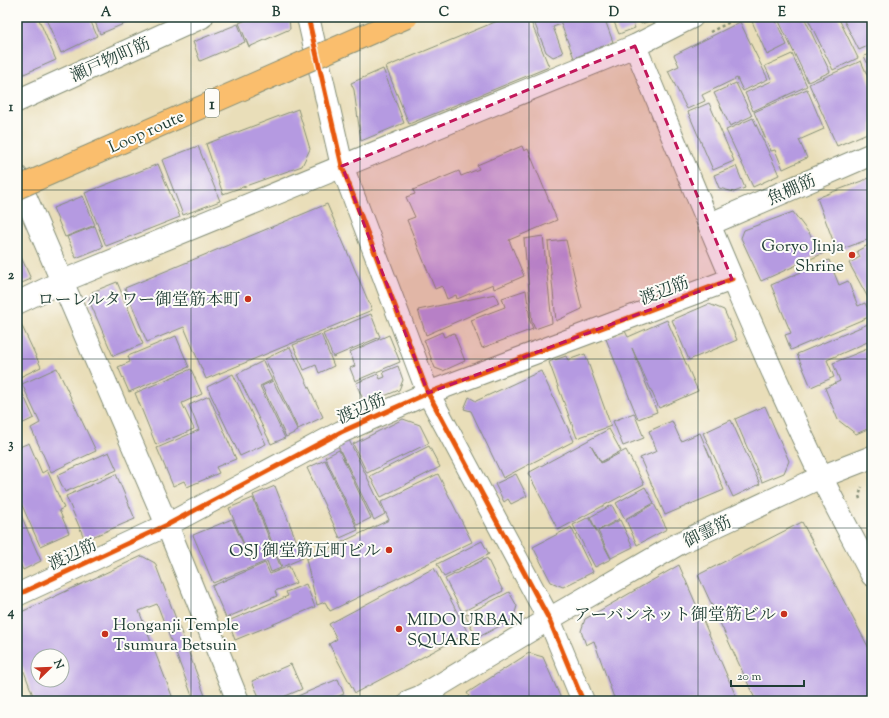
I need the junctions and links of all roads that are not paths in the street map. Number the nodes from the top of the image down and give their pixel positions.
1 (202, 17) edge
2 (407, 17) edge
3 (692, 17) edge
4 (309, 21) edge
5 (635, 46) junction
6 (17, 101) edge
7 (872, 154) edge
8 (342, 166) junction
9 (17, 177) edge
10 (17, 188) edge
11 (710, 224) junction
12 (732, 279) junction
13 (63, 281) junction
14 (17, 303) edge
15 (428, 393) junction
16 (872, 457) edge
17 (821, 477) junction
18 (168, 525) junction
19 (872, 575) edge
20 (17, 595) edge
21 (548, 619) junction
22 (238, 701) edge
23 (410, 701) edge
24 (583, 701) edge

1 - 6 street, 瀬戸物町筋
2 - 10 highway, Loop route / 1, bridge
3 - 5 street
4 - 8 street
5 - 8 street
5 - 11 street
7 - 11 street, 魚棚筋
8 - 13 street
8 - 15 street
9 - 13 street
11 - 12 street
12 - 15 street, 渡辺筋
12 - 17 street
13 - 14 street
13 - 18 street
15 - 18 street, 渡辺筋
15 - 21 street
16 - 17 street, 御霊筋
17 - 19 street
17 - 21 street, 御霊筋
18 - 20 street, 渡辺筋
18 - 22 street
21 - 23 street, 御霊筋
21 - 24 street

